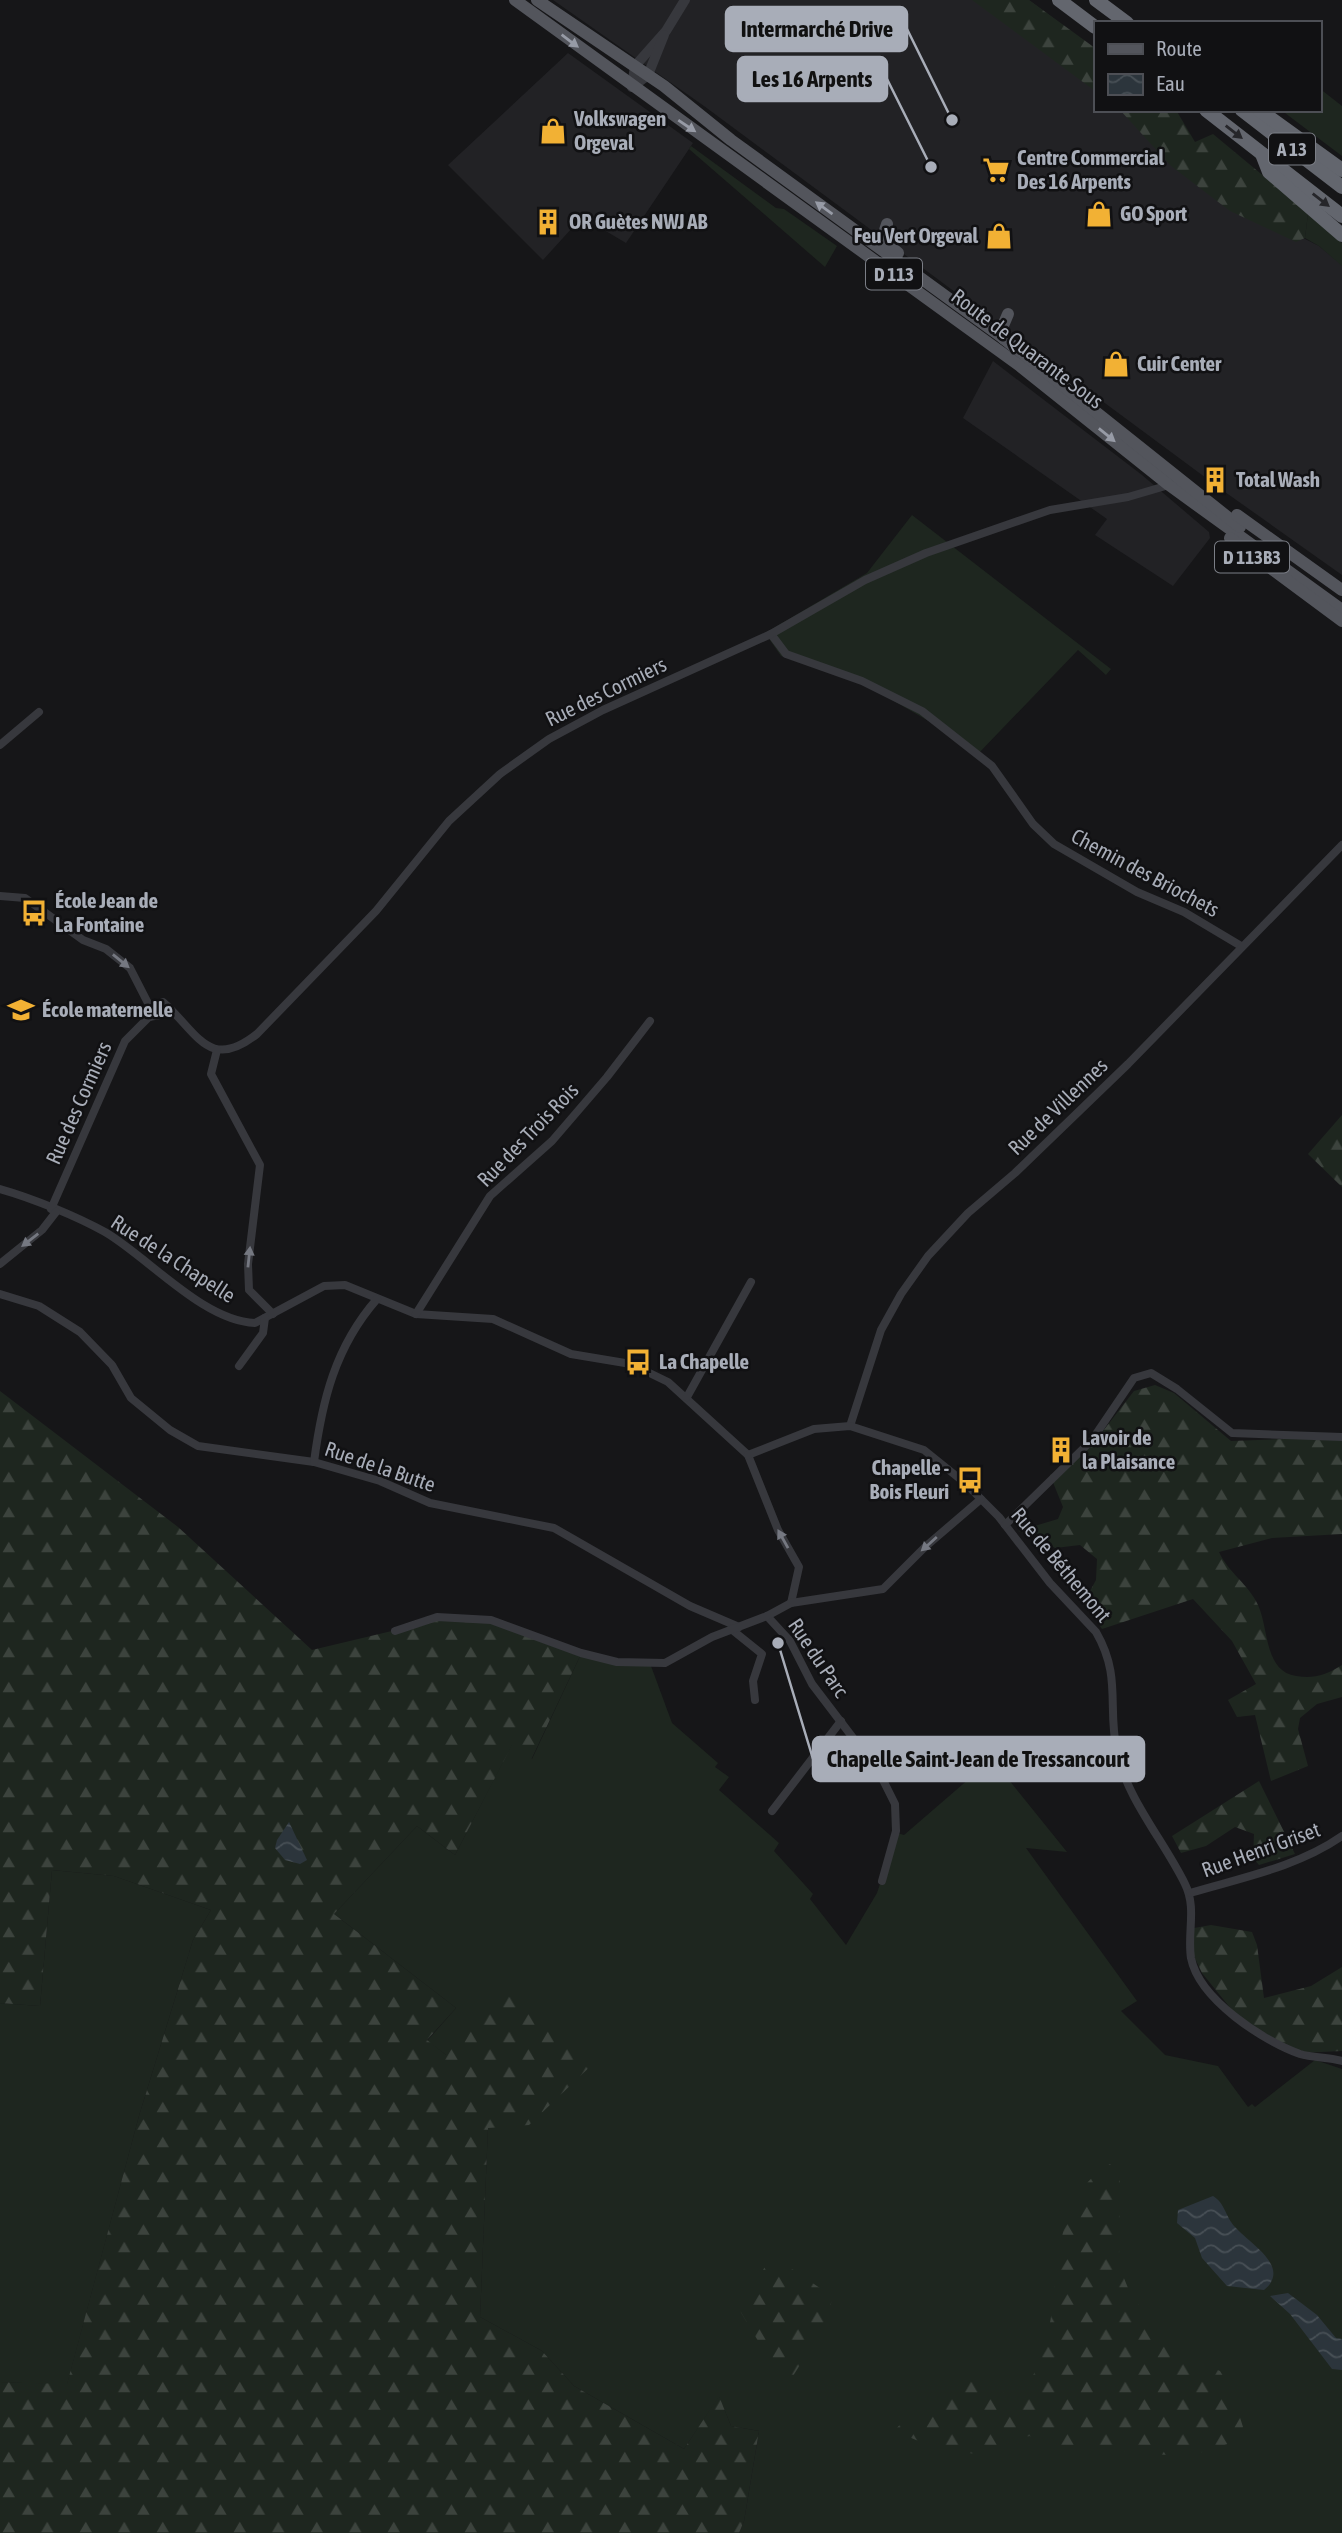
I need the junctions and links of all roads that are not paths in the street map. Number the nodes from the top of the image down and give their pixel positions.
1 (515, 0) edge
2 (537, 0) edge
3 (685, 0) edge
4 (1059, 0) edge
5 (1096, 0) edge
6 (1124, 21) edge
7 (1094, 26) edge
8 (666, 31) junction
9 (635, 65) junction
10 (648, 75) junction
11 (632, 87) junction
12 (1209, 112) edge
13 (1245, 112) edge
14 (1262, 112) edge
15 (1262, 153) junction
16 (1342, 170) edge
17 (1342, 187) edge
18 (1342, 216) edge
19 (887, 223) dead end
20 (1342, 235) edge
21 (899, 263) junction
22 (1008, 314) dead end
23 (1003, 338) junction
24 (1167, 467) junction
25 (1150, 469) junction
26 (1169, 485) junction
27 (1148, 491) junction
28 (1342, 590) edge
29 (1342, 602) edge
30 (1342, 610) edge
31 (1342, 621) edge
32 (771, 634) junction
33 (39, 712) dead end
34 (0, 745) edge
35 (1342, 845) edge
36 (0, 896) edge
37 (1241, 946) junction
38 (167, 1006) junction
39 (150, 1007) junction
40 (149, 1017) junction
41 (650, 1021) dead end
42 (217, 1050) junction
43 (0, 1189) edge
44 (54, 1210) junction
45 (0, 1264) edge
46 (751, 1282) dead end
47 (0, 1294) edge
48 (377, 1299) junction
49 (416, 1314) junction
50 (269, 1316) junction
51 (239, 1366) dead end
52 (687, 1397) junction
53 (850, 1426) junction
54 (1342, 1437) edge
55 (748, 1455) junction
56 (314, 1462) junction
57 (981, 1499) junction
58 (1005, 1525) junction
59 (791, 1603) junction
60 (767, 1616) junction
61 (735, 1628) junction
62 (395, 1631) dead end
63 (755, 1700) dead end
64 (841, 1721) junction
65 (772, 1811) dead end
66 (1342, 1836) edge
67 (882, 1881) dead end
68 (1190, 1893) junction
69 (1342, 2061) edge

1 -> 11 main road, Route de Quarante Sous / D 113
2 - 9 main road, Route de Quarante Sous / D 113
3 - 8 street
4 - 7 highway
5 - 6 highway
8 - 9 street
8 - 10 street
9 - 10 main road, Route de Quarante Sous / D 113
9 - 11 street
10 - 11 street
21 -> 10 main road, Route de Quarante Sous / D 113
11 -> 25 main road, Route de Quarante Sous / D 113
12 -> 15 highway, A 13
13 - 17 highway, A 13
14 - 16 highway
15 -> 18 highway, A 13
15 - 20 highway
19 - 21 main road
21 - 23 main road, Route de Quarante Sous / D 113
22 - 23 main road
23 - 24 main road, Route de Quarante Sous / D 113
24 - 28 main road
24 - 29 main road, Route de Quarante Sous / D 113
25 - 26 main road, Route de Quarante Sous / D 113
25 - 27 street
26 - 27 street, Rue des Cormiers
26 - 30 main road, Route de Quarante Sous / D 113
26 - 31 main road, D 113B3
27 - 32 street, Rue des Cormiers
32 - 37 street, Chemin des Briochets
32 - 42 street, Rue des Cormiers
33 - 34 street
35 - 37 street, Rue de Villennes
36 -> 39 street
37 - 53 street, Rue de Villennes
38 - 39 street
38 - 40 street, Rue des Cormiers
38 - 42 street
39 - 40 street
40 - 44 street, Rue des Cormiers
41 - 49 street, Rue des Trois Rois
50 -> 42 street
43 - 44 street, Rue de la Chapelle
44 -> 45 street, Rue des Cormiers
44 - 50 street, Rue de la Chapelle
46 - 52 street
47 - 56 street, Rue de la Butte
48 - 49 street, Rue de la Chapelle
48 - 50 street, Rue de la Chapelle
48 - 56 street
49 - 52 street, Rue de la Chapelle
50 - 51 street
52 - 55 street, Rue de la Chapelle
53 - 55 street, Rue de Béthemont
53 - 57 street, Rue de Béthemont
54 - 58 street
59 -> 55 street, Rue de la Chapelle
56 - 61 street, Rue de la Butte
57 - 58 street, Rue de Béthemont
57 -> 59 street
58 - 68 street, Rue de Béthemont
59 - 60 street
60 - 61 street
60 - 64 street, Rue du Parc
61 - 62 street
61 - 63 street, Rue de la Butte
64 - 65 street, Rue du Parc
64 - 67 street, Rue du Parc
66 - 68 street, Rue Henri Griset
68 - 69 street, Rue de Béthemont

